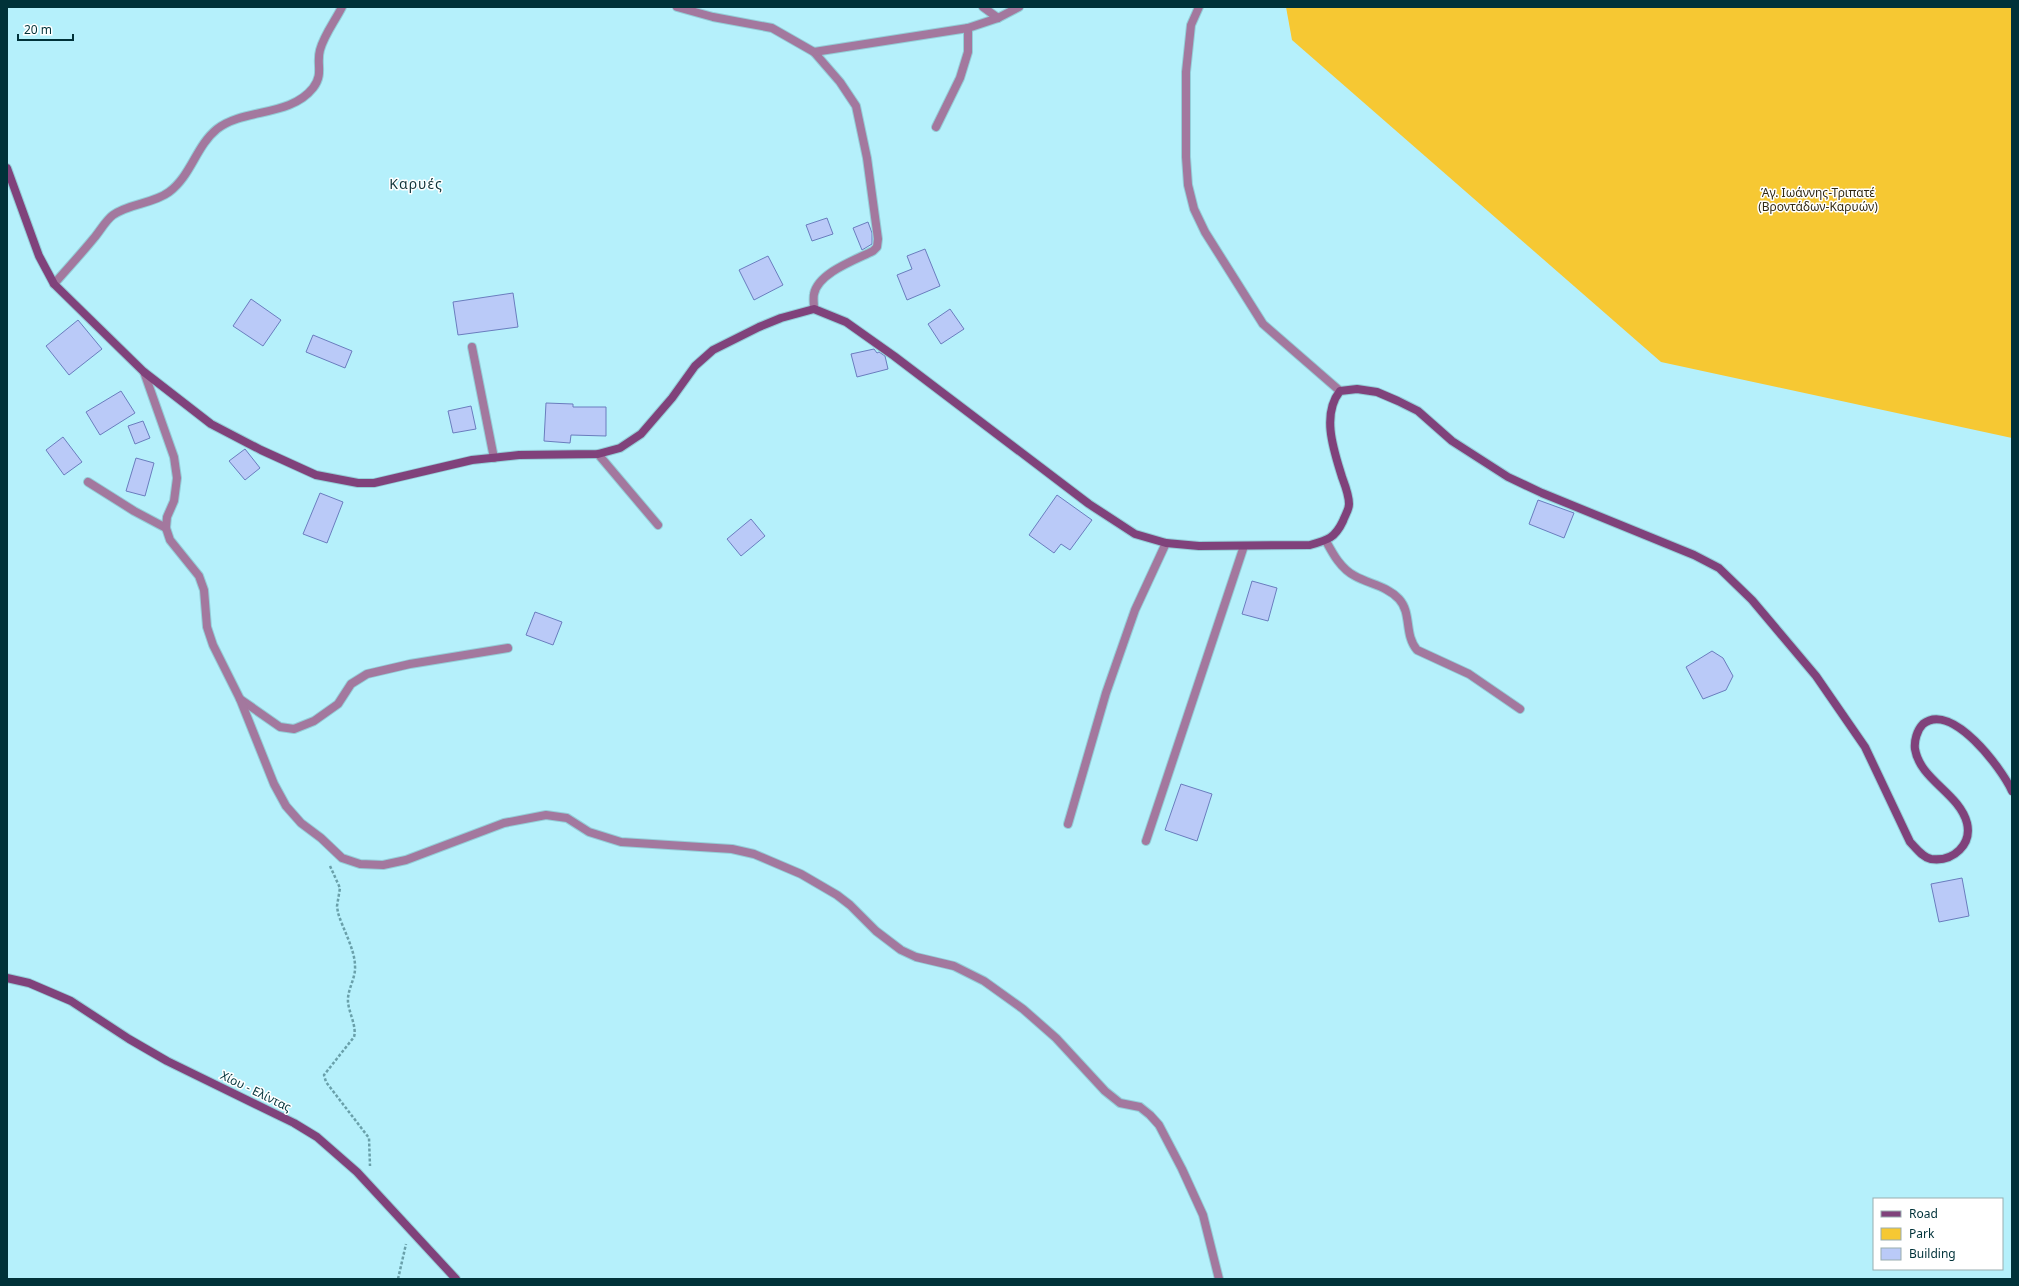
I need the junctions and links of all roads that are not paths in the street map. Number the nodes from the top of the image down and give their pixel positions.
1 (342, 7) edge
2 (677, 7) edge
3 (983, 7) edge
4 (1019, 7) edge
5 (1199, 7) edge
6 (998, 18) junction
7 (968, 28) junction
8 (814, 52) junction
9 (936, 127) dead end
10 (7, 168) edge
11 (54, 284) junction
12 (814, 309) junction
13 (472, 348) dead end
14 (144, 372) junction
15 (1340, 391) junction
16 (598, 454) junction
17 (494, 458) junction
18 (88, 482) dead end
19 (658, 525) dead end
20 (166, 528) junction
21 (1326, 541) junction
22 (1166, 543) junction
23 (1244, 546) junction
24 (508, 648) dead end
25 (240, 699) junction
26 (1520, 709) dead end
27 (2012, 790) edge
28 (1068, 824) dead end
29 (1146, 841) dead end
30 (7, 978) edge
31 (456, 1279) edge
32 (1219, 1279) edge

1 - 11 street
2 - 8 street
3 - 6 street
4 - 6 street
5 - 15 street
6 - 7 street
7 - 8 street
7 - 9 street
8 - 12 street
10 - 11 street
11 - 14 street
12 - 16 street
12 - 22 street
13 - 17 street
14 - 17 street
14 - 20 street
15 - 21 street
15 - 27 street
16 - 17 street
16 - 19 street
18 - 20 street
20 - 25 street
21 - 23 street
21 - 26 street
22 - 23 street
22 - 28 street
23 - 29 street
24 - 25 street
25 - 32 street
30 - 31 street, Χίου - Ελίντας

